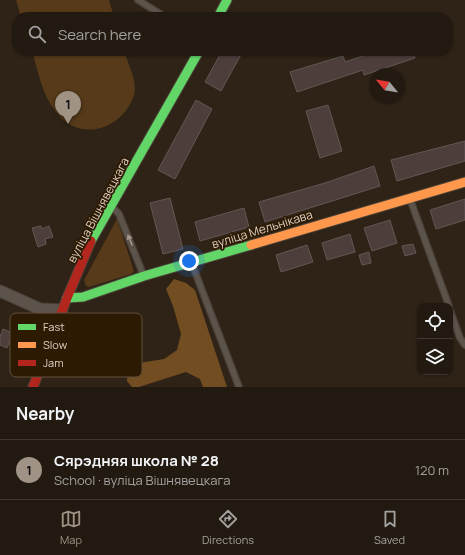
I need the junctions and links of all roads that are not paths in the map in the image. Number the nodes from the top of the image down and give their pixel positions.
1 (138, 0) edge
2 (227, 0) edge
3 (157, 12) edge
4 (221, 12) edge
5 (196, 56) edge
6 (465, 182) edge
7 (409, 198) junction
8 (111, 206) junction
9 (192, 263) junction
10 (144, 276) junction
11 (0, 291) edge
12 (67, 298) junction
13 (448, 303) edge
14 (62, 310) junction
15 (61, 313) edge
16 (453, 318) edge
17 (465, 345) edge
18 (37, 377) edge
19 (33, 387) edge
20 (239, 387) edge

1 - 3 lane
2 - 4 street
5 - 8 street, вуліца Вішнявецкага
6 - 7 street, вуліца Мельнікава
7 - 9 street, вуліца Мельнікава
7 - 13 lane
10 -> 8 lane
8 - 12 street, вуліца Вішнявецкага
9 - 10 street, вуліца Мельнікава
9 - 20 lane
10 - 12 street, вуліца Мельнікава
11 - 14 street
12 - 14 street, вуліца Вішнявецкага
14 - 15 street, вуліца Вішнявецкага
16 - 17 lane
18 - 19 street, вуліца Вішнявецкага

